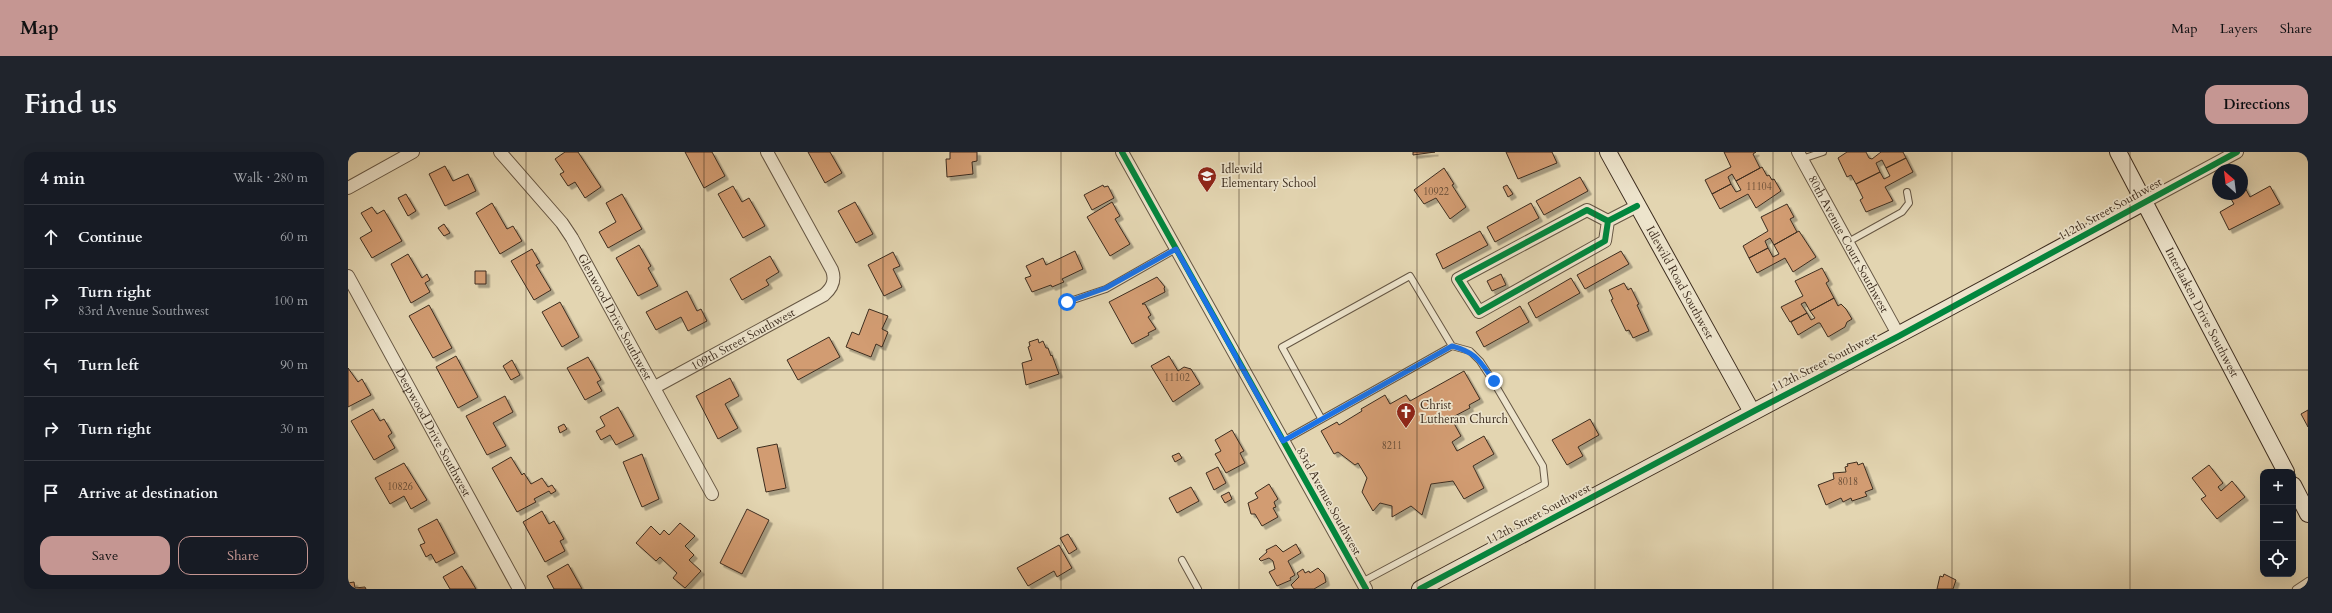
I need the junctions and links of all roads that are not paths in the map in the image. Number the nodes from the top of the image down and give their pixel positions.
1 (413, 152) edge
2 (500, 152) edge
3 (768, 152) edge
4 (1122, 152) edge
5 (1608, 152) edge
6 (1823, 152) edge
7 (2118, 152) edge
8 (2237, 152) edge
9 (1800, 156) edge
10 (348, 188) edge
11 (1907, 192) dead end
12 (2146, 202) junction
13 (1637, 206) junction
14 (1608, 221) junction
15 (1848, 242) junction
16 (1176, 249) junction
17 (348, 276) edge
18 (1067, 302) dead end
19 (1899, 336) junction
20 (1452, 346) junction
21 (655, 387) junction
22 (1752, 412) junction
23 (1321, 418) junction
24 (1283, 441) junction
25 (2284, 469) edge
26 (2296, 491) edge
27 (712, 494) dead end
28 (2308, 514) edge
29 (1182, 560) dead end
30 (2308, 581) edge
31 (1364, 586) edge
32 (519, 589) edge
33 (1198, 589) edge
34 (1420, 589) edge
35 (2296, 589) edge

1 - 10 street
2 - 21 street, Glenwood Drive Southwest
3 - 21 street, 109th Street Southwest
4 - 16 street, 83rd Avenue Southwest
5 - 13 street, Idlewild Road Southwest
6 - 9 lane
7 - 12 street, Interlaaken Drive Southwest
8 - 12 street, 112th Street Southwest
9 - 15 street, 80th Avenue Court Southwest
11 - 15 lane
12 - 19 street, 112th Street Southwest
12 - 25 street, Interlaaken Drive Southwest
13 - 14 street
13 - 22 street, Idlewild Road Southwest
14 - 14 street
15 - 19 street, 80th Avenue Court Southwest
16 - 18 lane
16 - 24 street, 83rd Avenue Southwest
17 - 32 street, Deepwood Drive Southwest
19 - 22 street, 112th Street Southwest
20 - 23 lane
20 - 23 lane
20 - 31 lane
21 - 27 street, Glenwood Drive Southwest
22 - 34 street, 112th Street Southwest
23 - 24 lane
24 - 31 street, 83rd Avenue Southwest
26 - 28 street
29 - 33 lane
30 - 35 lane

